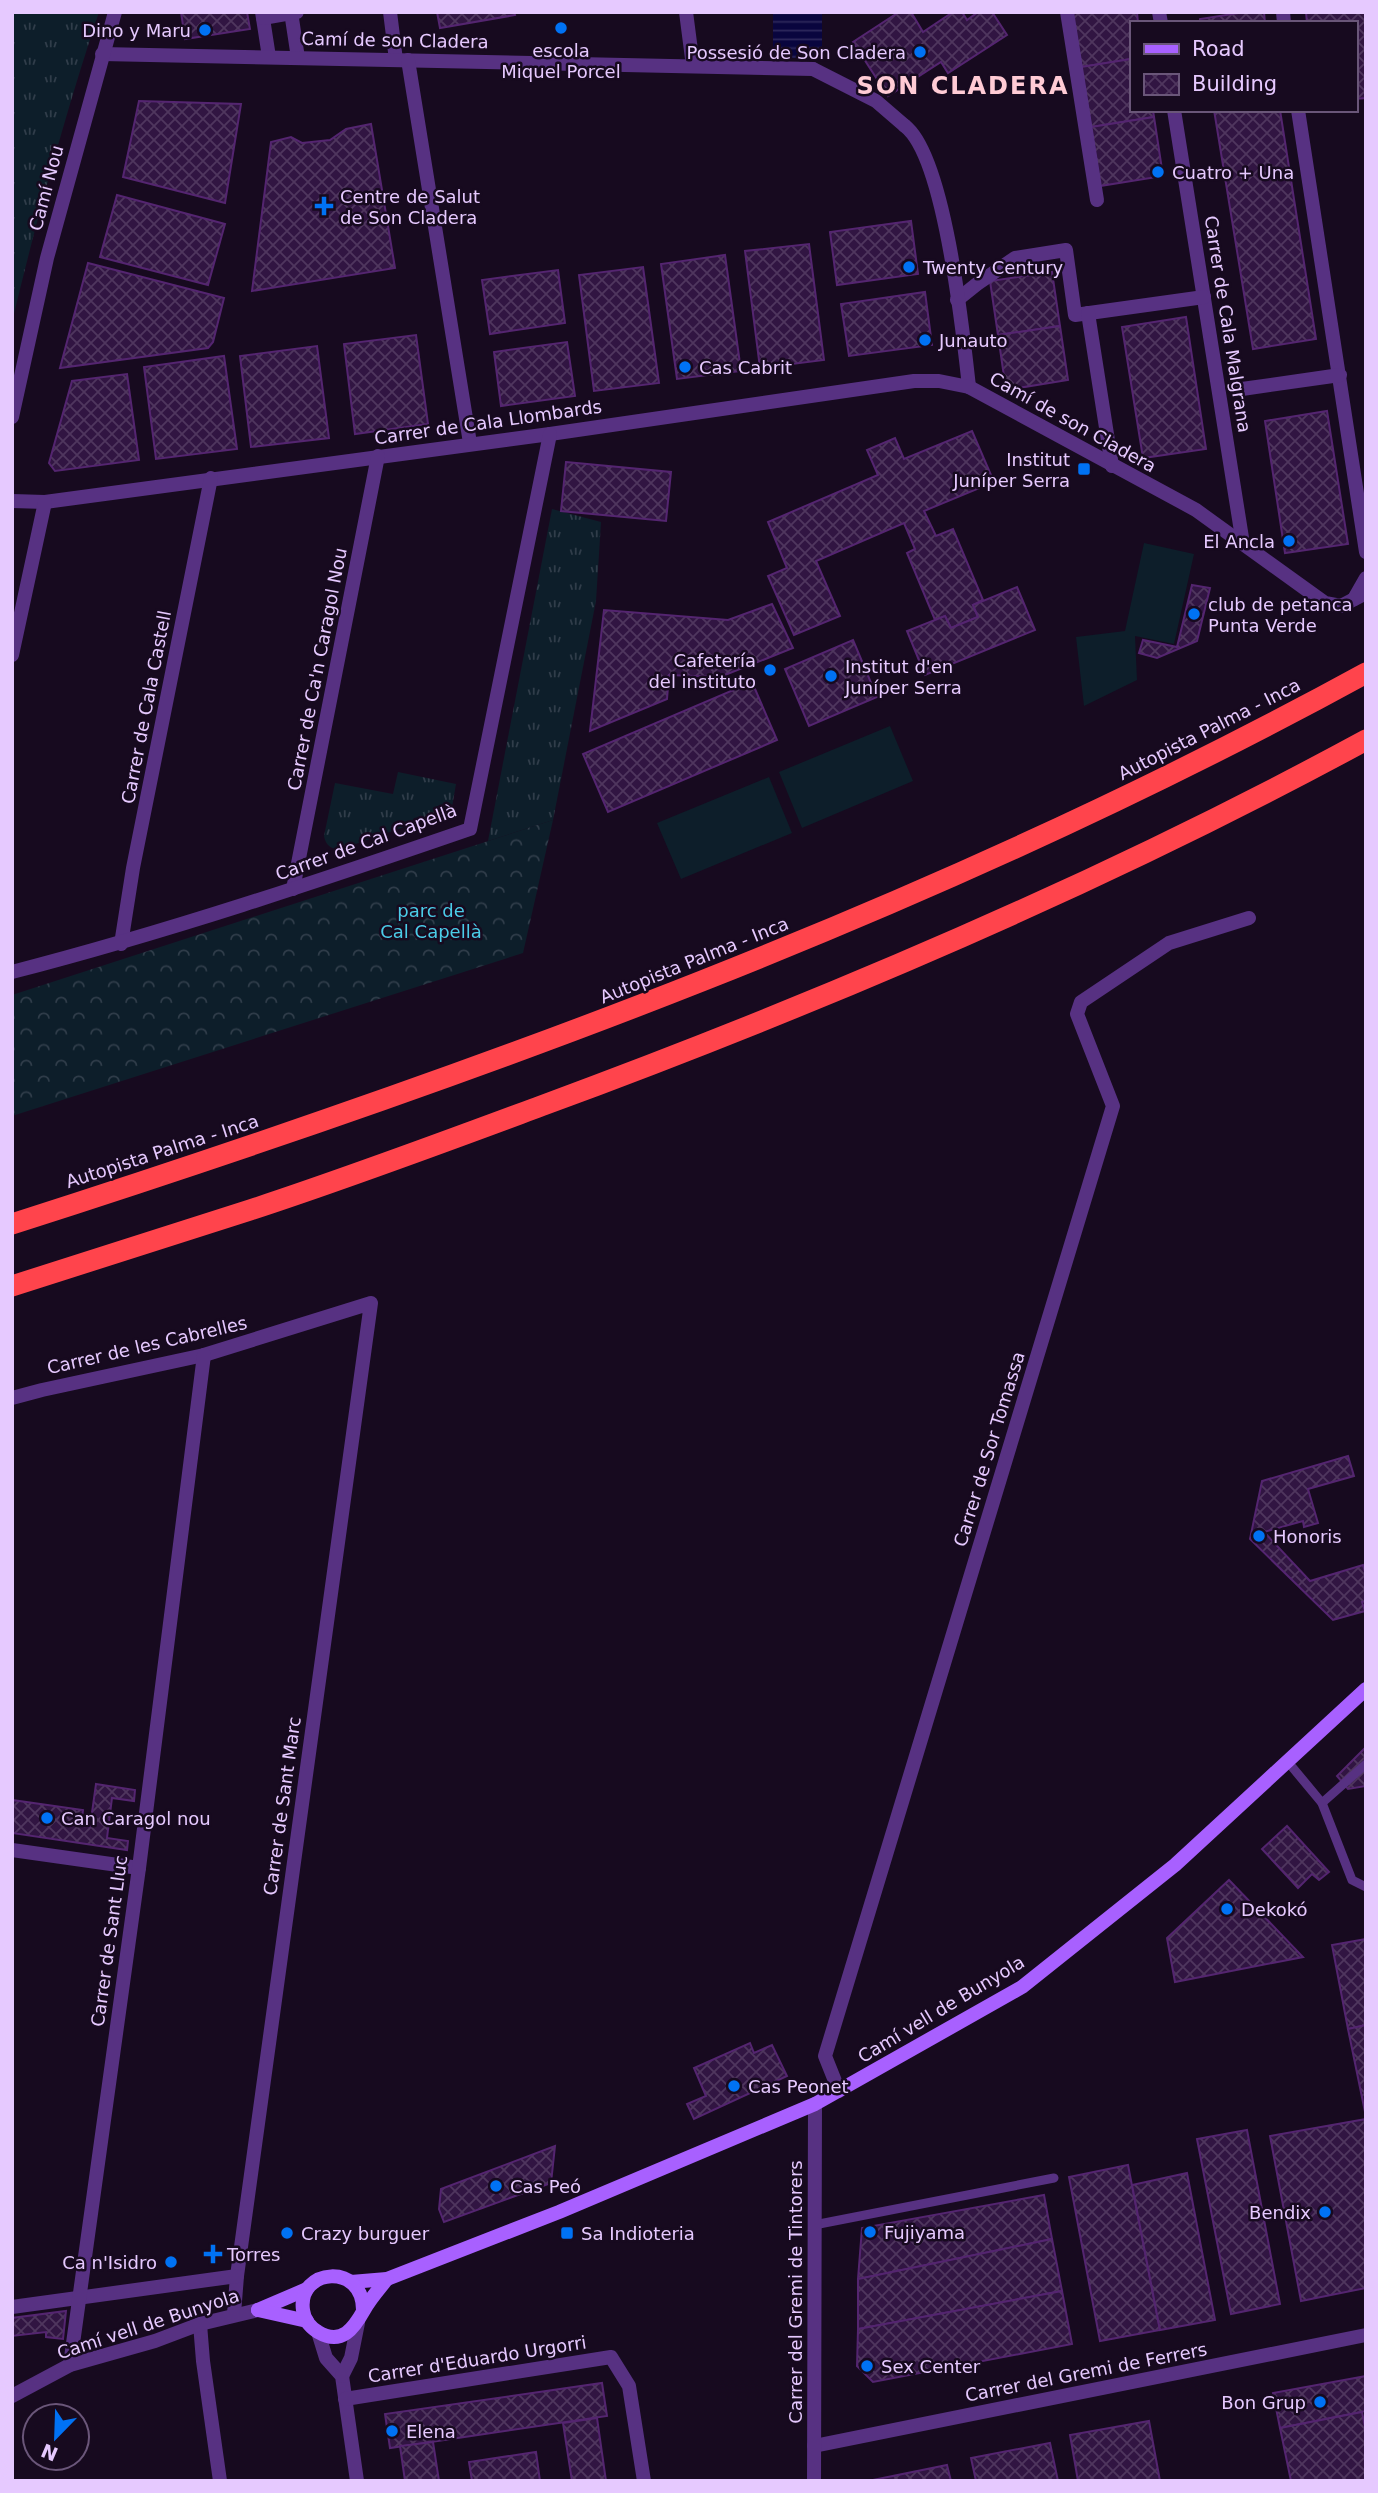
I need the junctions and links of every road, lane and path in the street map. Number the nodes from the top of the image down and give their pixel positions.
1 (115, 12) edge
2 (297, 12) edge
3 (390, 12) edge
4 (686, 12) edge
5 (1068, 12) edge
6 (291, 13) edge
7 (262, 15) edge
8 (102, 54) junction
9 (269, 57) junction
10 (298, 58) junction
11 (402, 60) junction
12 (693, 66) junction
13 (1174, 112) edge
14 (1298, 112) edge
15 (1097, 200) dead end
16 (1204, 297) junction
17 (957, 300) junction
18 (1088, 313) junction
19 (1340, 375) junction
20 (969, 387) junction
21 (1242, 388) dead end
22 (12, 417) edge
23 (550, 434) junction
24 (470, 443) junction
25 (378, 456) junction
26 (1112, 466) junction
27 (211, 478) junction
28 (12, 501) edge
29 (45, 502) junction
30 (1365, 543) edge
31 (1243, 544) junction
32 (1366, 578) edge
33 (1359, 597) edge
34 (12, 655) edge
35 (1366, 673) edge
36 (1360, 746) edge
37 (293, 889) junction
38 (1249, 918) dead end
39 (121, 944) junction
40 (12, 972) edge
41 (12, 1224) edge
42 (12, 1286) edge
43 (371, 1303) joint
44 (204, 1355) junction
45 (12, 1398) edge
46 (1366, 1689) edge
47 (1288, 1762) junction
48 (1366, 1764) edge
49 (1322, 1802) junction
50 (12, 1850) edge
51 (139, 1868) junction
52 (1366, 1887) edge
53 (839, 2091) junction
54 (815, 2104) junction
55 (1055, 2178) dead end
56 (814, 2225) junction
57 (237, 2276) junction
58 (387, 2279) junction
59 (351, 2282) junction
60 (307, 2290) junction
61 (79, 2299) junction
62 (12, 2307) edge
63 (258, 2310) junction
64 (234, 2314) junction
65 (360, 2317) junction
66 (307, 2321) junction
67 (200, 2323) junction
68 (318, 2332) junction
69 (1366, 2335) edge
70 (70, 2365) junction
71 (342, 2375) junction
72 (12, 2396) edge
73 (345, 2399) junction
74 (814, 2446) junction
75 (220, 2481) edge
76 (358, 2481) edge
77 (644, 2481) edge
78 (814, 2481) edge

1 - 8 street, Camí Nou
2 - 6 street
3 - 11 street
4 - 12 street
5 - 15 street
6 - 7 street
6 - 10 street
7 - 9 street
8 - 9 street, Camí de son Cladera
8 - 22 street, Camí Nou
9 - 10 street, Camí de son Cladera
10 - 11 street, Camí de son Cladera
11 - 12 street, Camí de son Cladera
11 - 24 street
12 - 17 street, Camí de son Cladera
13 - 16 street, Carrer de Cala Malgrana
14 - 19 street
16 - 18 street
16 - 31 street, Carrer de Cala Malgrana
17 - 18 street
17 - 20 street, Camí de son Cladera
18 - 26 street
19 - 21 street
19 - 30 street
20 - 23 street, Carrer de Cala Llombards
20 - 26 street, Camí de son Cladera
23 - 24 street, Carrer de Cala Llombards
23 - 37 street, Carrer de Cal Capellà
24 - 25 street, Carrer de Cala Llombards
25 - 27 street, Carrer de Cala Llombards
25 - 37 street, Carrer de Ca'n Caragol Nou
26 - 31 street, Camí de son Cladera
27 - 29 street, Carrer de Cala Llombards
27 - 39 street, Carrer de Cala Castell
28 - 29 street, Carrer de Cala Llombards
29 - 34 street
31 - 33 street, Camí de son Cladera
32 - 33 street
35 - 41 highway, Autopista Palma - Inca
36 - 42 highway
37 - 39 street, Carrer de Cal Capellà
38 - 53 street, Carrer de Sor Tomassa
39 - 40 street, Carrer de Cal Capellà
43 - 44 street, Carrer de les Cabrelles
43 - 57 street, Carrer de Sant Marc
44 - 45 street, Carrer de les Cabrelles
44 - 51 street, Carrer de Sant Lluc
46 - 47 main road, Camí vell de Bunyola
47 - 49 lane
47 - 53 main road, Camí vell de Bunyola
48 - 49 lane
49 - 52 lane
50 - 51 street
51 - 61 street, Carrer de Sant Lluc
53 - 54 main road, Camí vell de Bunyola
54 - 56 street, Carrer del Gremi de Tintorers
54 - 58 main road, Camí vell de Bunyola
55 - 56 lane
56 - 74 street, Carrer del Gremi de Tintorers
57 - 61 street
57 - 64 street, Carrer de Sant Marc
58 - 59 main road, Camí vell de Bunyola
58 - 65 main road
59 - 60 main road
59 - 65 main road
60 - 63 main road
60 - 66 main road
61 - 62 street
61 - 70 street, Carrer de Sant Lluc
63 - 64 street, Camí vell de Bunyola
63 - 66 main road
64 - 67 street, Camí vell de Bunyola
65 - 68 main road
65 - 71 street
66 - 68 main road
67 - 70 street, Camí vell de Bunyola
67 - 75 street
68 - 71 street
69 - 74 street, Carrer del Gremi de Ferrers
70 - 72 street, Camí vell de Bunyola
71 - 73 street
73 - 76 street
73 - 77 street, Carrer d'Eduardo Urgorri
74 - 78 street, Carrer del Gremi de Tintorers

